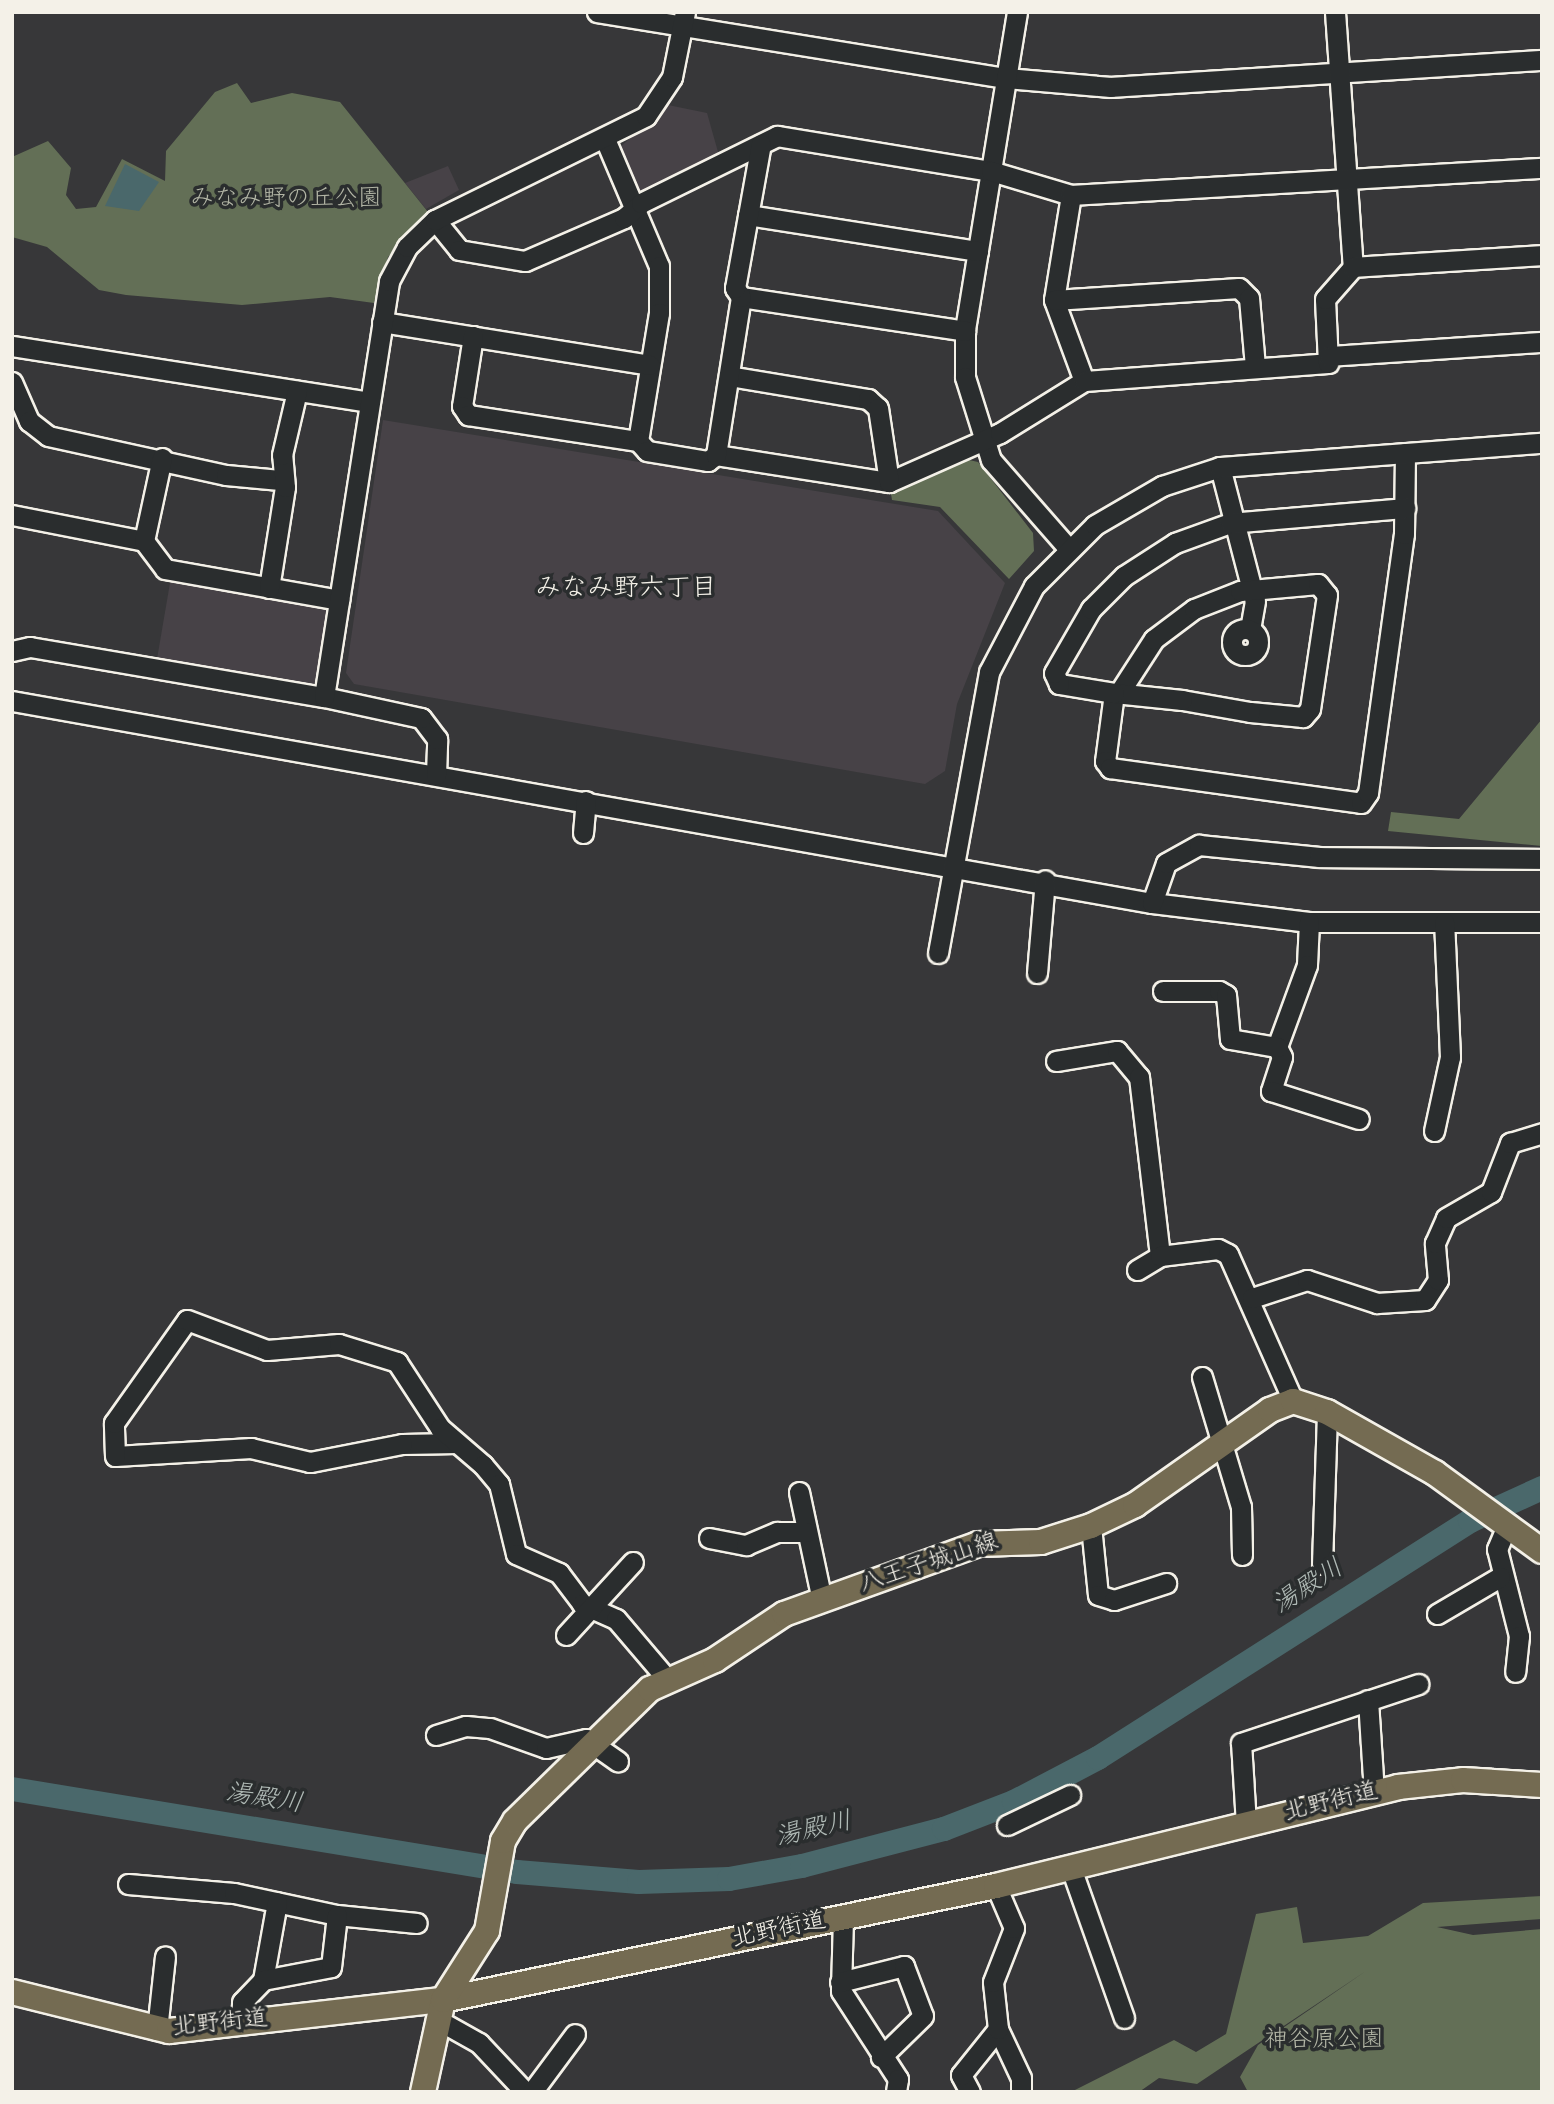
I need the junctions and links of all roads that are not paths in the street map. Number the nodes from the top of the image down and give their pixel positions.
1 (597, 12) edge
2 (1017, 12) edge
3 (1335, 12) edge
4 (684, 19) edge
5 (1542, 60) edge
6 (1339, 74) junction
7 (1006, 78) junction
8 (605, 139) junction
9 (761, 144) junction
10 (1542, 168) edge
11 (991, 171) junction
12 (1347, 179) junction
13 (1071, 195) junction
14 (636, 208) junction
15 (748, 215) junction
16 (435, 220) junction
17 (978, 251) junction
18 (1542, 255) edge
19 (1353, 267) junction
20 (741, 297) junction
21 (1054, 300) junction
22 (383, 322) junction
23 (965, 331) junction
24 (473, 337) junction
25 (1542, 342) edge
26 (12, 346) edge
27 (1329, 356) junction
28 (650, 365) junction
29 (1255, 367) junction
30 (729, 376) junction
31 (1084, 381) junction
32 (12, 382) edge
33 (297, 391) junction
34 (370, 402) junction
35 (638, 441) junction
36 (982, 441) junction
37 (1542, 443) edge
38 (1405, 453) junction
39 (716, 454) junction
40 (162, 458) junction
41 (1220, 467) junction
42 (280, 480) junction
43 (889, 482) junction
44 (1405, 508) junction
45 (12, 514) edge
46 (1230, 523) junction
47 (144, 541) junction
48 (1068, 548) junction
49 (269, 588) junction
50 (1251, 590) junction
51 (339, 600) junction
52 (1250, 630) dead end
53 (12, 651) edge
54 (1116, 693) junction
55 (324, 697) junction
56 (12, 701) edge
57 (436, 775) junction
58 (586, 801) junction
59 (583, 833) dead end
60 (1542, 859) edge
61 (953, 863) junction
62 (1045, 880) junction
63 (1152, 903) junction
64 (1309, 922) junction
65 (1444, 922) junction
66 (1542, 922) edge
67 (938, 953) dead end
68 (1037, 973) dead end
69 (1163, 991) dead end
70 (1277, 1047) junction
71 (1056, 1061) dead end
72 (1359, 1119) dead end
73 (1434, 1131) dead end
74 (1542, 1133) edge
75 (1160, 1256) junction
76 (1137, 1270) dead end
77 (1252, 1298) junction
78 (1202, 1377) dead end
79 (1293, 1401) junction
80 (1327, 1412) junction
81 (457, 1443) junction
82 (1222, 1448) junction
83 (799, 1492) dead end
84 (1091, 1526) junction
85 (1506, 1528) junction
86 (806, 1532) junction
87 (709, 1538) dead end
88 (1542, 1551) edge
89 (1242, 1555) dead end
90 (633, 1562) dead end
91 (1322, 1564) dead end
92 (1500, 1577) junction
93 (1166, 1583) dead end
94 (822, 1600) junction
95 (593, 1610) junction
96 (1437, 1614) dead end
97 (566, 1635) dead end
98 (1515, 1672) dead end
99 (667, 1679) junction
100 (1418, 1684) dead end
101 (1368, 1700) junction
102 (436, 1735) dead end
103 (594, 1741) junction
104 (618, 1761) dead end
105 (1542, 1785) edge
106 (1374, 1793) junction
107 (1070, 1795) dead end
108 (1246, 1824) junction
109 (1007, 1825) dead end
110 (1071, 1868) junction
111 (128, 1884) dead end
112 (996, 1886) junction
113 (277, 1902) junction
114 (337, 1915) junction
115 (843, 1918) junction
116 (417, 1923) dead end
117 (165, 1955) dead end
118 (263, 1980) junction
119 (840, 1982) junction
120 (12, 1992) edge
121 (440, 2010) junction
122 (1124, 2018) dead end
123 (241, 2023) junction
124 (998, 2029) junction
125 (158, 2030) junction
126 (575, 2034) dead end
127 (881, 2057) junction
128 (423, 2092) edge
129 (525, 2092) edge
130 (532, 2092) edge
131 (896, 2092) edge
132 (970, 2092) edge
133 (1021, 2092) edge

1 - 4 street
2 - 7 street
3 - 6 street
4 - 7 street
4 - 8 street
5 - 6 street
6 - 7 street
6 - 12 street
7 - 11 street
8 - 14 street
8 - 16 street
9 - 11 street
9 - 14 street
9 - 15 street
10 - 12 street
11 - 13 street
11 - 17 street
12 - 13 street
12 - 19 street
13 - 21 street
14 - 16 street
14 - 28 street
15 - 17 street
15 - 20 street
16 - 22 street
17 - 23 street
18 - 19 street
19 - 27 street
20 - 23 street
20 - 30 street
21 - 29 street
21 - 31 street
22 - 24 street
22 - 34 street
23 - 36 street
24 - 28 street
24 - 35 street
25 - 27 street
26 - 33 street
27 - 29 street
28 - 35 street
29 - 31 street
30 - 39 street
30 - 43 street
31 - 36 street
32 - 40 street
33 - 34 street
33 - 42 street
34 - 51 street
35 - 39 street
36 - 43 street
36 - 48 street
37 - 38 street
38 - 41 street
38 - 44 street
39 - 43 street
40 - 42 street
40 - 47 street
41 - 46 street
41 - 48 street
42 - 49 street
44 - 46 street
44 - 54 street
45 - 47 street
46 - 50 street
46 - 54 street
47 - 49 street
48 - 61 street
49 - 51 street
50 - 52 street
50 - 54 street
50 - 54 street
51 - 55 street
53 - 55 street
55 - 57 street
56 - 57 street
57 - 58 street
58 - 59 street
58 - 61 street
60 - 63 street
61 - 62 street
61 - 67 street
62 - 63 street
62 - 68 street
63 - 64 street
64 - 65 street
64 - 70 street
65 - 66 street
65 - 73 street
69 - 70 street
70 - 72 street
71 - 75 street
74 - 77 street
75 - 76 street
75 - 77 street
77 - 79 street
78 - 82 street
79 - 80 main road
79 - 82 main road, 八王子城山線
80 - 85 main road
80 - 91 street
81 - 81 street
81 - 95 street
82 - 84 main road, 八王子城山線
82 - 89 street
83 - 86 street
84 - 93 street
84 - 94 main road, 八王子城山線
85 - 88 main road
85 - 92 street
86 - 87 street
86 - 94 street
90 - 95 street
92 - 96 street
92 - 98 street
94 - 99 main road, 八王子城山線
95 - 97 street
95 - 99 street
99 - 103 main road, 八王子城山線
100 - 101 street
101 - 106 street
101 - 108 street
102 - 103 street
103 - 104 street
103 - 121 main road, 八王子城山線
105 - 106 main road, 北野街道
106 - 108 main road, 北野街道
107 - 109 street
108 - 110 main road, 北野街道
110 - 112 main road, 北野街道
110 - 122 street
111 - 113 street
112 - 115 main road, 北野街道
112 - 124 street
113 - 114 street
113 - 118 street
114 - 116 street
114 - 118 street
115 - 119 street
115 - 121 main road, 北野街道
117 - 125 street
118 - 123 street
119 - 127 street
119 - 127 street
120 - 125 main road, 北野街道
121 - 123 main road, 北野街道
121 - 128 main road
121 - 129 street
123 - 125 main road, 北野街道
124 - 132 street
124 - 133 street
126 - 130 street
127 - 131 street

